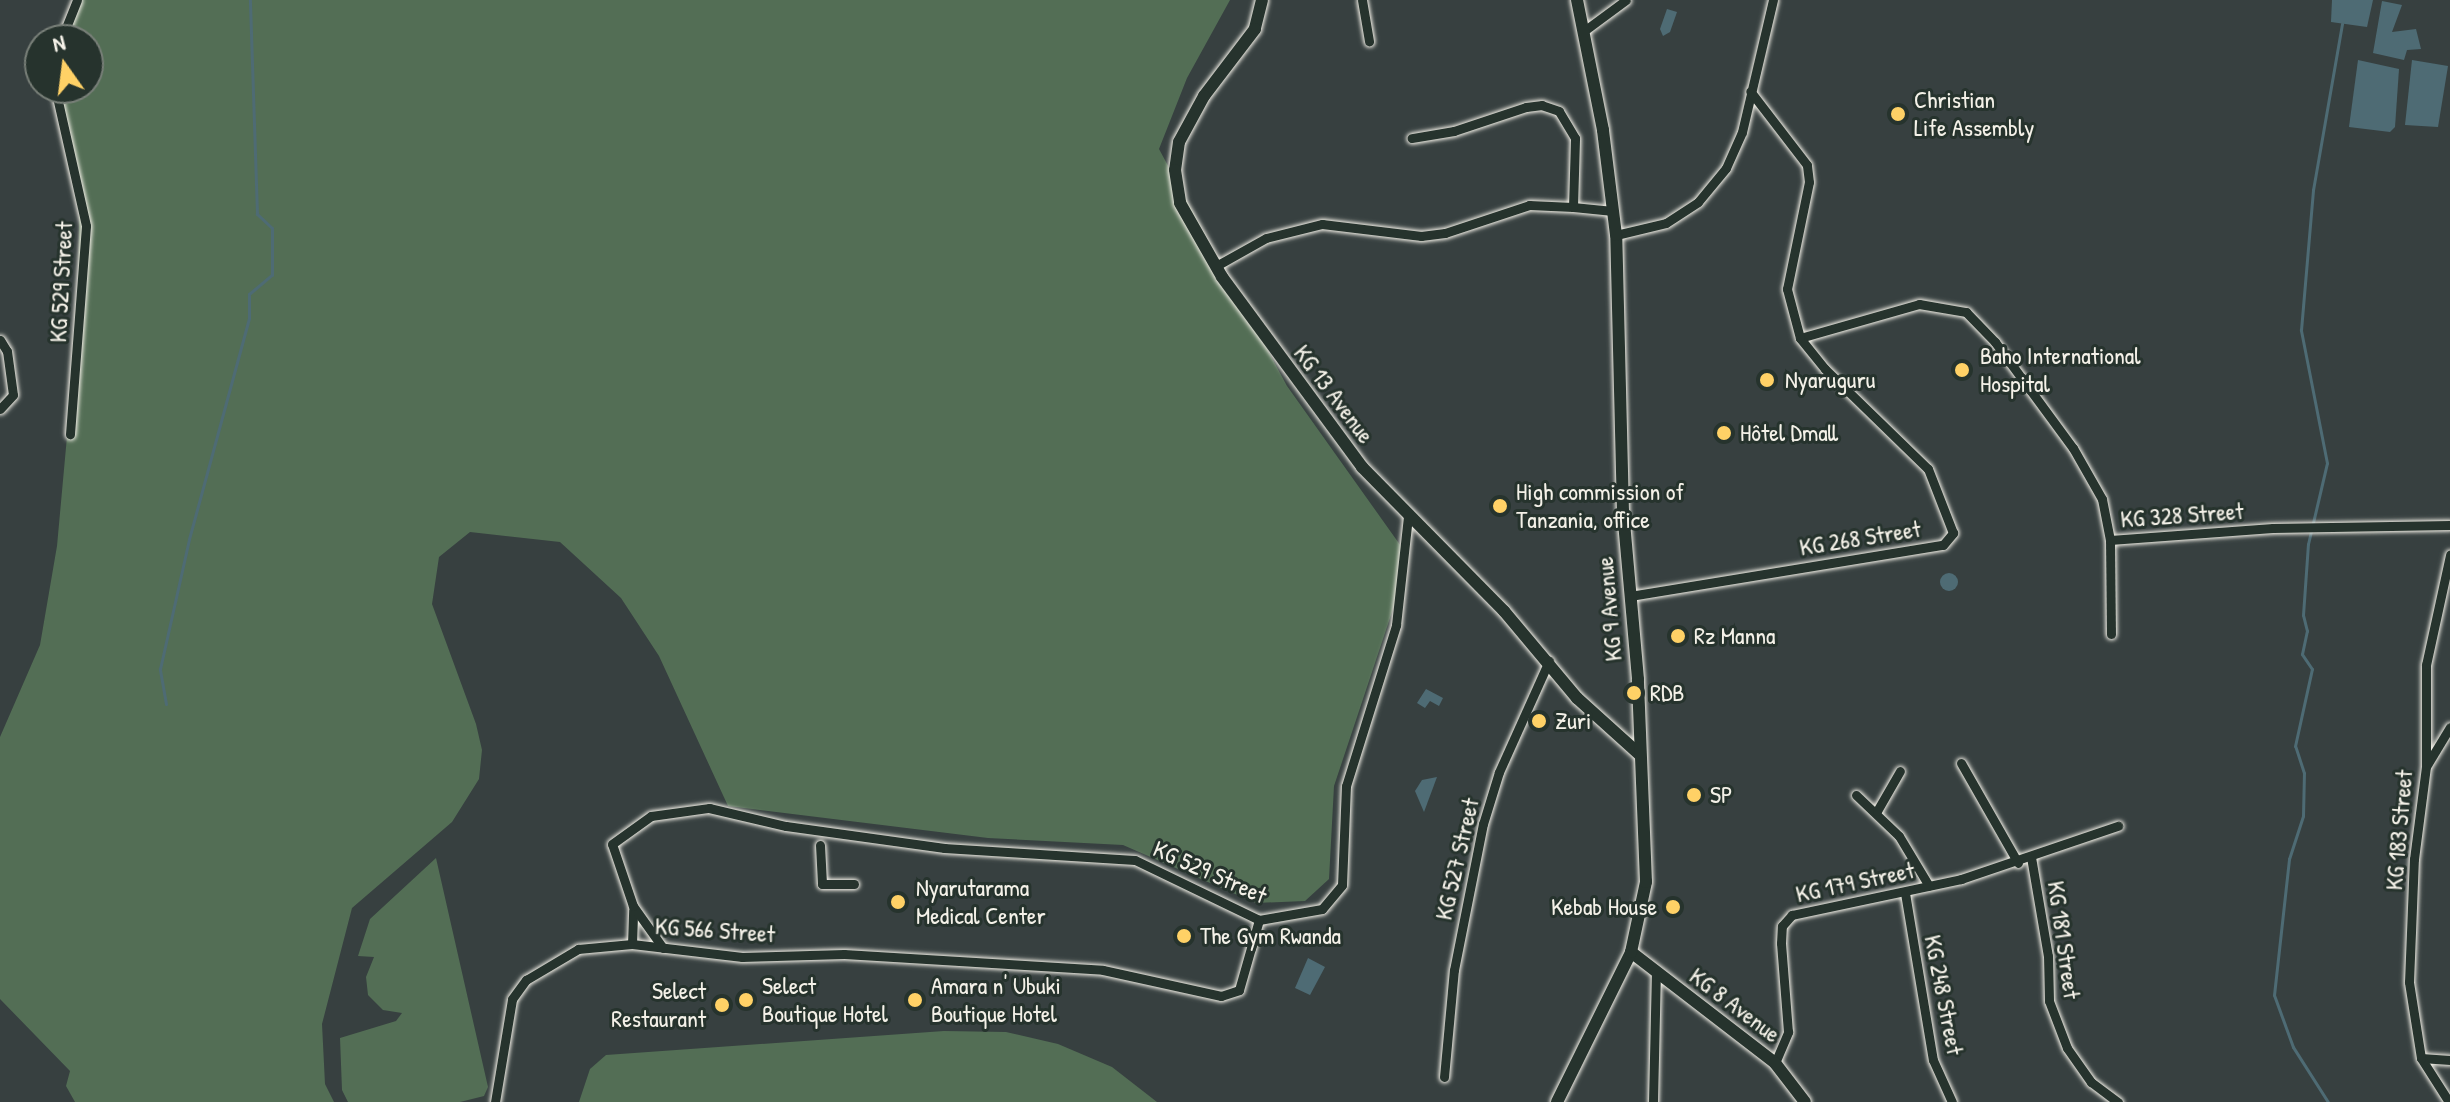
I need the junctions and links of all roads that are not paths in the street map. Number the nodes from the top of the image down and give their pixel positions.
1 (77, 0) edge
2 (1262, 0) edge
3 (1362, 0) edge
4 (1577, 0) edge
5 (1626, 0) edge
6 (1773, 0) edge
7 (67, 24) edge
8 (1584, 31) junction
9 (1369, 41) dead end
10 (1750, 91) junction
11 (59, 104) edge
12 (1412, 138) dead end
13 (1573, 207) junction
14 (1613, 211) junction
15 (1616, 235) junction
16 (1216, 266) junction
17 (1800, 338) junction
18 (0, 340) edge
19 (0, 409) edge
20 (70, 434) dead end
21 (1408, 517) junction
22 (2450, 525) edge
23 (2110, 540) junction
24 (2450, 555) edge
25 (1630, 596) junction
26 (2111, 634) dead end
27 (1549, 661) junction
28 (2450, 727) edge
29 (1639, 754) junction
30 (1961, 763) dead end
31 (2426, 766) junction
32 (1900, 771) dead end
33 (1856, 795) dead end
34 (1877, 811) junction
35 (2118, 826) dead end
36 (820, 845) dead end
37 (2031, 857) junction
38 (2018, 863) junction
39 (854, 884) dead end
40 (1929, 886) junction
41 (1905, 893) junction
42 (633, 906) junction
43 (1259, 920) junction
44 (632, 944) junction
45 (663, 948) junction
46 (1631, 952) junction
47 (1656, 973) junction
48 (2421, 1058) junction
49 (2450, 1060) edge
50 (1775, 1063) junction
51 (1444, 1077) dead end
52 (495, 1102) edge
53 (1557, 1102) edge
54 (1653, 1102) edge
55 (1805, 1102) edge
56 (1952, 1102) edge
57 (2118, 1102) edge
58 (2449, 1102) edge

1 - 7 street
2 - 16 street, KG 13 Avenue
3 - 9 street
4 - 8 street, KG 9 Avenue
5 - 8 street
6 - 10 street
8 - 14 street, KG 9 Avenue
10 - 15 street
10 - 17 street, KG 268 Street
11 - 20 street, KG 529 Street
12 - 13 street
13 - 14 street
13 - 16 street
14 - 15 street, KG 9 Avenue
15 - 25 street, KG 9 Avenue
16 - 21 street, KG 13 Avenue
17 - 23 street, KG 328 Street
17 - 25 street, KG 268 Street
18 - 19 street
21 - 27 street, KG 13 Avenue
21 - 43 street, KG 529 Street
22 - 23 street, KG 328 Street
23 - 26 street
24 - 31 street, KG 183 Street
25 - 29 street, KG 9 Avenue
27 - 29 street, KG 13 Avenue
27 - 51 street, KG 527 Street
28 - 31 street
29 - 46 street, KG 9 Avenue
30 - 38 street
31 - 48 street, KG 183 Street
32 - 34 street
33 - 34 street
34 - 40 street
35 - 37 street, KG 179 Street
36 - 39 street
37 - 38 street, KG 179 Street
37 - 57 street, KG 181 Street
38 - 40 street, KG 179 Street
40 - 41 street, KG 179 Street
41 - 50 street, KG 179 Street
41 - 56 street, KG 248 Street
42 - 43 street, KG 529 Street
42 - 44 street
42 - 45 street
43 - 45 street, KG 566 Street
44 - 45 street, KG 566 Street
44 - 52 street, KG 566 Street
46 - 47 street, KG 8 Avenue
46 - 53 street, KG 9 Avenue
47 - 50 street, KG 8 Avenue
47 - 54 street
48 - 49 street
48 - 58 street, KG 183 Street
50 - 55 street, KG 8 Avenue

